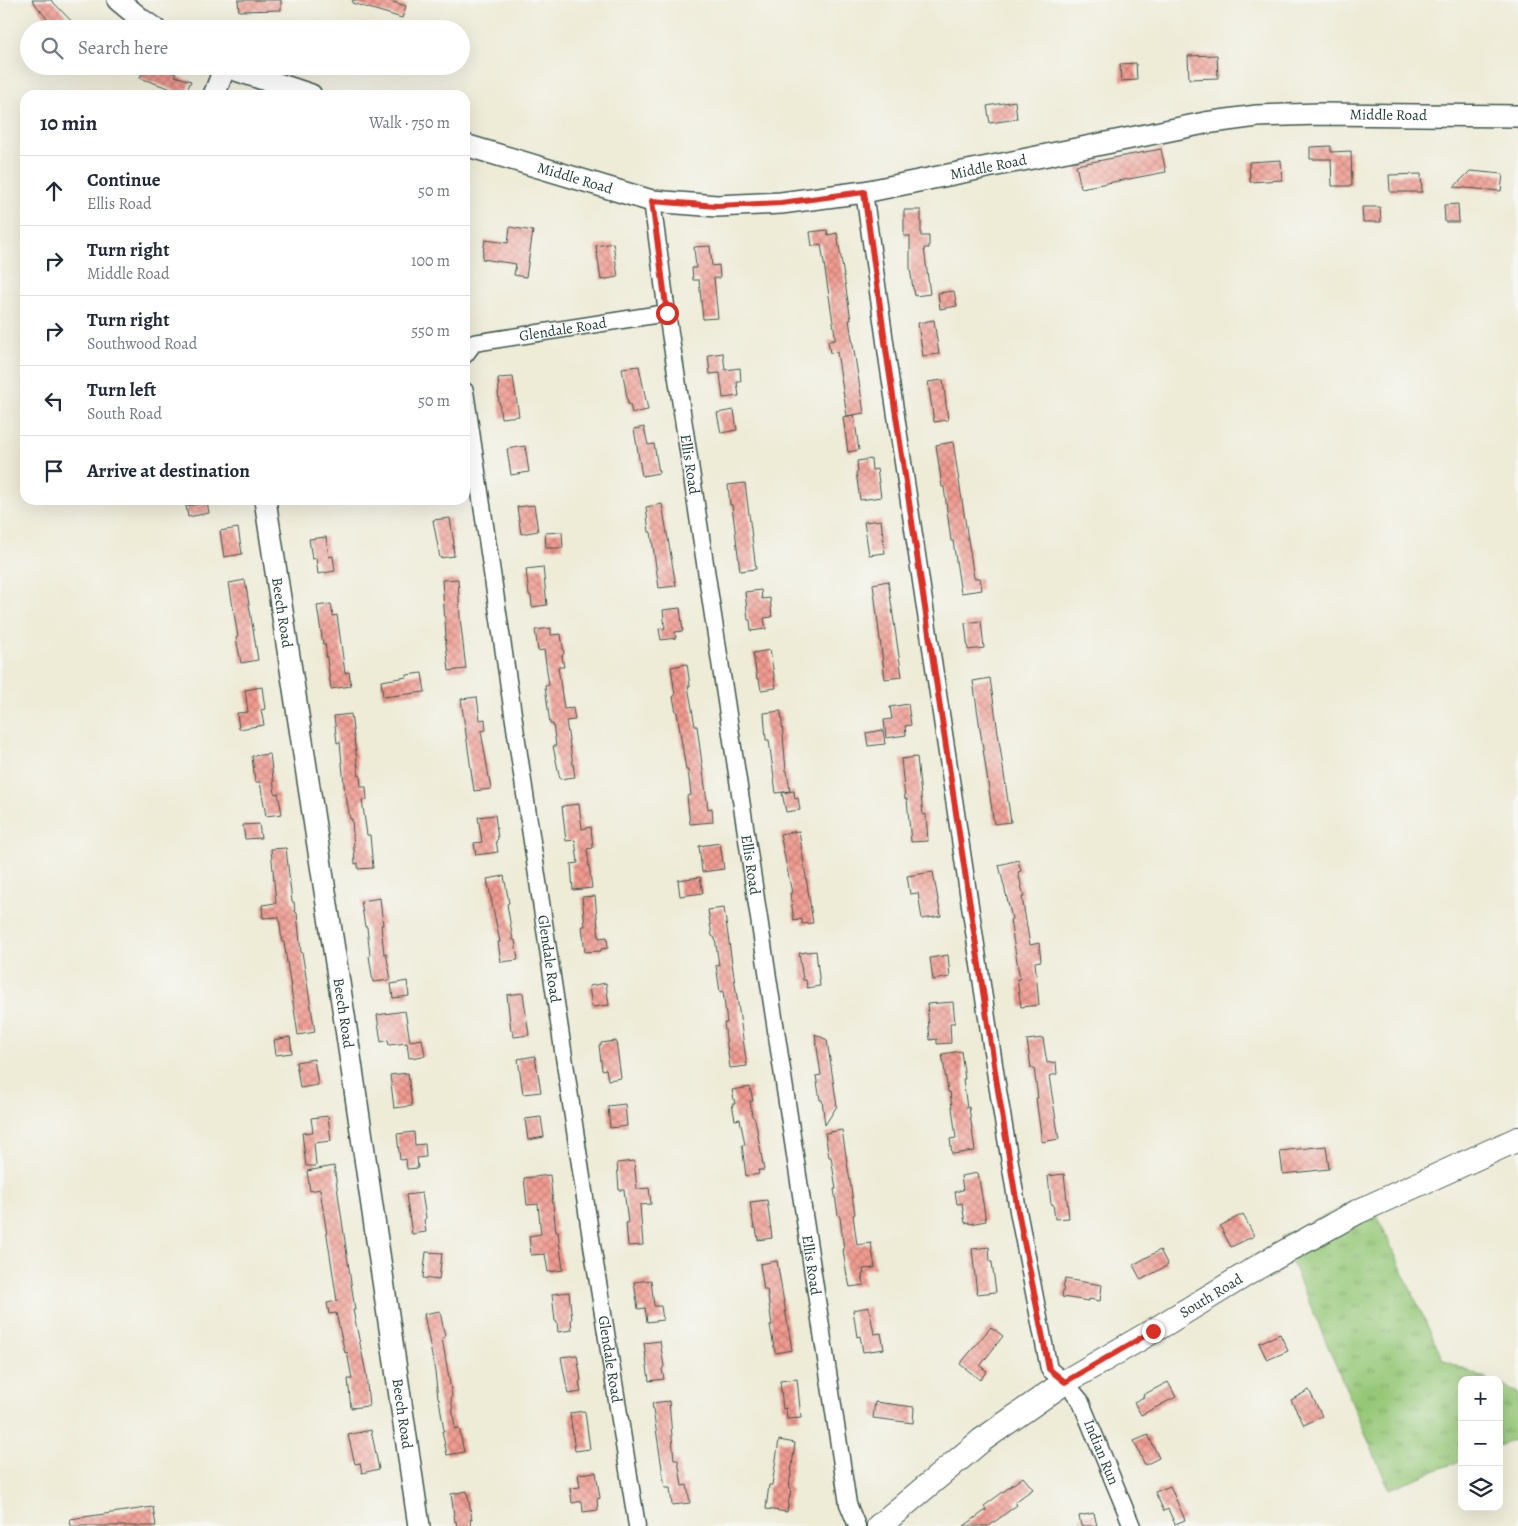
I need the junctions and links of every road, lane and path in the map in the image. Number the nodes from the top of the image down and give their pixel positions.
1 (118, 0) edge
2 (142, 20) edge
3 (222, 75) edge
4 (251, 75) edge
5 (216, 90) edge
6 (295, 90) edge
7 (1518, 116) edge
8 (470, 146) edge
9 (864, 192) junction
10 (652, 201) junction
11 (667, 313) junction
12 (470, 349) edge
13 (470, 424) edge
14 (266, 505) edge
15 (1518, 1138) edge
16 (1065, 1382) junction
17 (419, 1526) edge
18 (637, 1526) edge
19 (857, 1526) edge
20 (879, 1526) edge
21 (1132, 1526) edge

1 - 2 street
3 - 5 street
4 - 6 street
7 - 9 street, Middle Road
8 - 10 street, Middle Road
9 - 10 street, Middle Road
9 - 16 street, Indian Run
10 - 11 street, Ellis Road
11 - 12 street, Glendale Road
11 - 19 street, Ellis Road
13 - 18 street, Glendale Road
14 - 17 street, Beech Road
15 - 16 main road, South Road
16 - 20 main road, South Road
16 - 21 street, Indian Run

